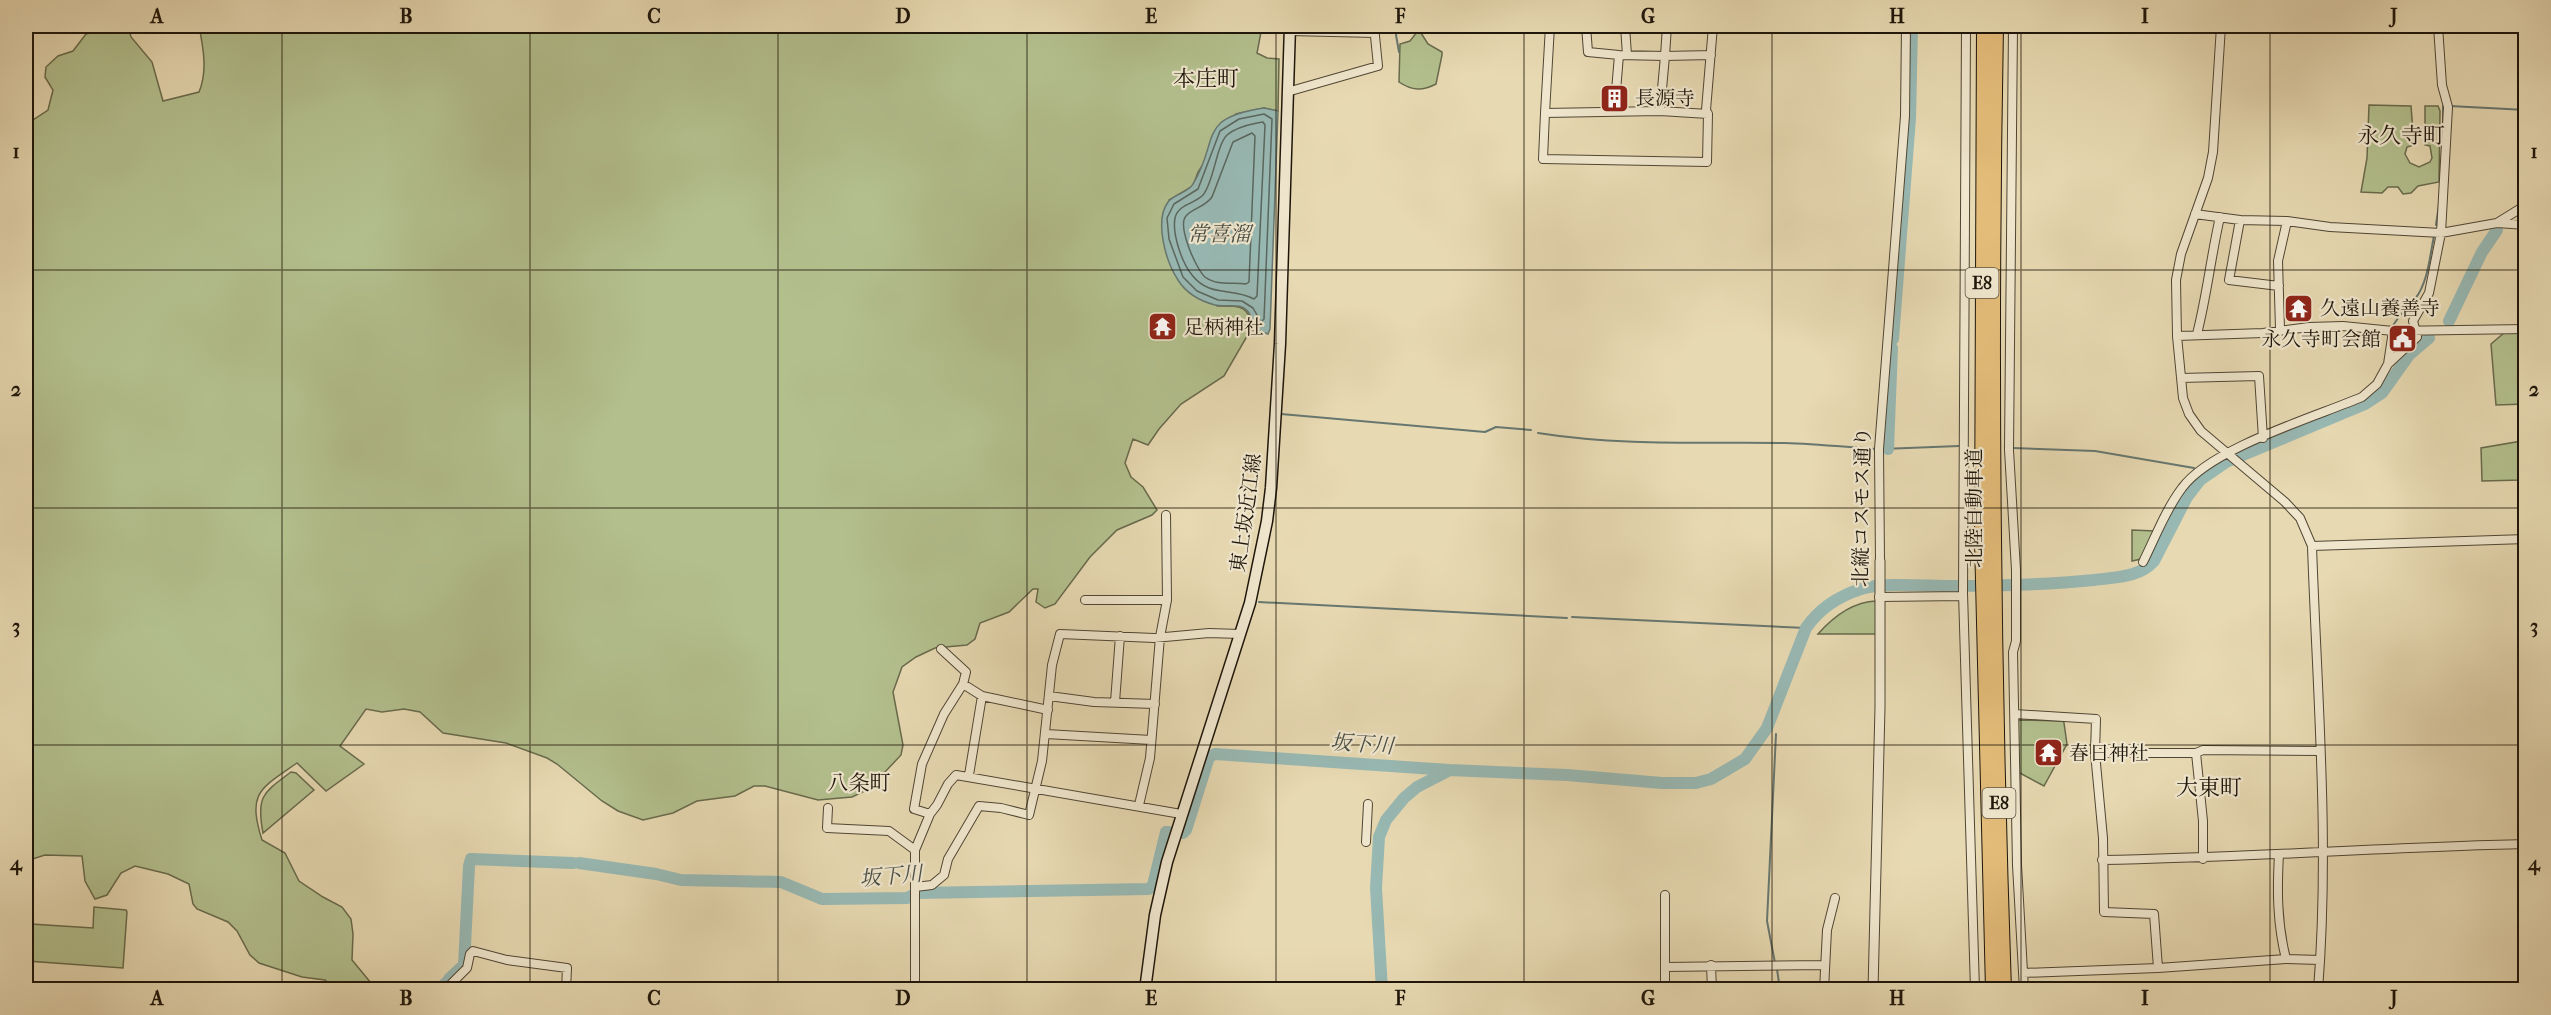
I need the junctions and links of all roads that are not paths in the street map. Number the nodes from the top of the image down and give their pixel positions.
1 (26, 26) edge
2 (64, 26) edge
3 (1550, 26) edge
4 (1586, 26) edge
5 (1625, 26) edge
6 (1667, 26) edge
7 (1713, 26) edge
8 (1906, 26) edge
9 (1966, 26) edge
10 (1984, 26) edge
11 (1996, 26) edge
12 (2013, 26) edge
13 (2221, 26) edge
14 (2438, 26) edge
15 (1290, 28) edge
16 (1375, 29) edge
17 (1623, 55) junction
18 (1711, 55) junction
19 (1665, 56) junction
20 (1616, 91) dead end
21 (1287, 92) junction
22 (1660, 111) junction
23 (1545, 113) junction
24 (1708, 114) junction
25 (2526, 205) edge
26 (2195, 214) junction
27 (2220, 217) junction
28 (2240, 220) junction
29 (2287, 221) junction
30 (2497, 223) junction
31 (2526, 225) edge
32 (2442, 233) junction
33 (2280, 286) junction
34 (2280, 329) junction
35 (2526, 329) edge
36 (2415, 330) junction
37 (2393, 331) junction
38 (2197, 334) junction
39 (2177, 336) junction
40 (2388, 364) junction
41 (2181, 378) junction
42 (2263, 438) junction
43 (2227, 455) junction
44 (1166, 516) dead end
45 (2526, 539) edge
46 (1988, 540) junction
47 (2312, 546) junction
48 (1880, 561) joint
49 (2143, 562) dead end
50 (1963, 594) junction
51 (1880, 595) junction
52 (1085, 600) dead end
53 (1167, 600) junction
54 (1989, 617) junction
55 (1240, 634) junction
56 (1120, 636) junction
57 (1160, 637) junction
58 (941, 649) dead end
59 (963, 684) junction
60 (982, 696) junction
61 (1049, 696) junction
62 (1115, 702) junction
63 (1155, 704) junction
64 (1048, 710) junction
65 (2014, 714) junction
66 (1046, 734) junction
67 (1151, 740) junction
68 (2319, 751) junction
69 (2095, 753) junction
70 (2196, 753) junction
71 (969, 775) junction
72 (1036, 789) junction
73 (1368, 804) dead end
74 (1139, 805) junction
75 (828, 808) dead end
76 (930, 814) junction
77 (1181, 814) junction
78 (1366, 842) dead end
79 (2526, 844) edge
80 (915, 850) junction
81 (2324, 850) junction
82 (2279, 854) junction
83 (2203, 859) junction
84 (2102, 860) junction
85 (915, 892) junction
86 (1665, 895) dead end
87 (1835, 898) dead end
88 (2286, 959) junction
89 (2320, 960) junction
90 (1711, 965) junction
91 (1825, 965) junction
92 (1665, 967) junction
93 (2158, 968) junction
94 (2023, 973) junction
95 (456, 990) edge
96 (566, 990) edge
97 (915, 990) edge
98 (1145, 990) edge
99 (1665, 990) edge
100 (1712, 990) edge
101 (1824, 990) edge
102 (1873, 990) edge
103 (1975, 990) edge
104 (1993, 990) edge
105 (2004, 990) edge
106 (2024, 990) edge
107 (2318, 990) edge

1 - 2 main road
3 - 23 street
4 - 17 street
5 - 17 street
6 - 19 street
7 - 18 street
8 - 48 street, 北縦コスモス通り
9 - 50 street
10 - 46 highway, 北陸自動車道 / E8
11 - 46 highway, 北陸自動車道 / E8
12 - 65 street
13 - 26 street
14 - 32 street
15 - 16 street
15 - 21 main road, 東上坂近江線
16 - 21 street
17 - 19 street
17 - 20 street
18 - 19 street
18 - 24 street
19 - 22 street
21 - 55 main road, 東上坂近江線
22 - 23 street
22 - 24 street
23 - 24 street
25 - 30 street
26 - 27 street
26 - 39 street
27 - 28 street
27 - 38 street
28 - 29 street
28 - 33 street
29 - 32 street
29 - 33 street
30 - 31 street
30 - 32 street
32 - 36 street
33 - 34 street
34 - 37 street
34 - 38 street
35 - 36 street
36 - 37 street
36 - 40 street
37 - 40 street
38 - 39 street
39 - 41 street
40 - 42 street
41 - 42 street
41 - 43 street
42 - 43 street
43 - 47 street
43 - 49 street
44 - 53 street
45 - 47 street
46 - 54 highway, 北陸自動車道 / E8
47 - 68 street
48 - 51 street, 北縦コスモス通り
50 - 51 street
50 - 103 street
51 - 102 street, 北縦コスモス通り
52 - 53 street
53 - 57 street
54 - 104 highway, 北陸自動車道 / E8
54 - 105 highway, 北陸自動車道 / E8
55 - 57 street
55 - 77 main road, 東上坂近江線
56 - 57 street
56 - 61 street
56 - 62 street
57 - 63 street
58 - 59 street
59 - 60 street
59 - 76 street
60 - 64 street
60 - 71 street
61 - 62 street
61 - 64 street
62 - 63 street
63 - 67 street
64 - 66 street
65 - 69 street
65 - 94 street
66 - 67 street
66 - 72 street
67 - 74 street
68 - 70 street
68 - 81 street
69 - 70 street
69 - 84 street
70 - 83 street
71 - 72 street
71 - 76 street
72 - 74 street
72 - 85 street
73 - 78 street
74 - 77 street
75 - 80 street
76 - 80 street
77 - 98 main road, 東上坂近江線
79 - 81 street
80 - 85 street
81 - 82 street
81 - 89 street
82 - 83 street
82 - 88 street
83 - 84 street
84 - 93 street
85 - 97 street
86 - 92 street
87 - 91 street
88 - 89 street
88 - 93 street
89 - 107 street
90 - 91 street
90 - 92 street
90 - 100 street
91 - 101 street
92 - 99 street
93 - 94 street
94 - 106 street
95 - 96 street

